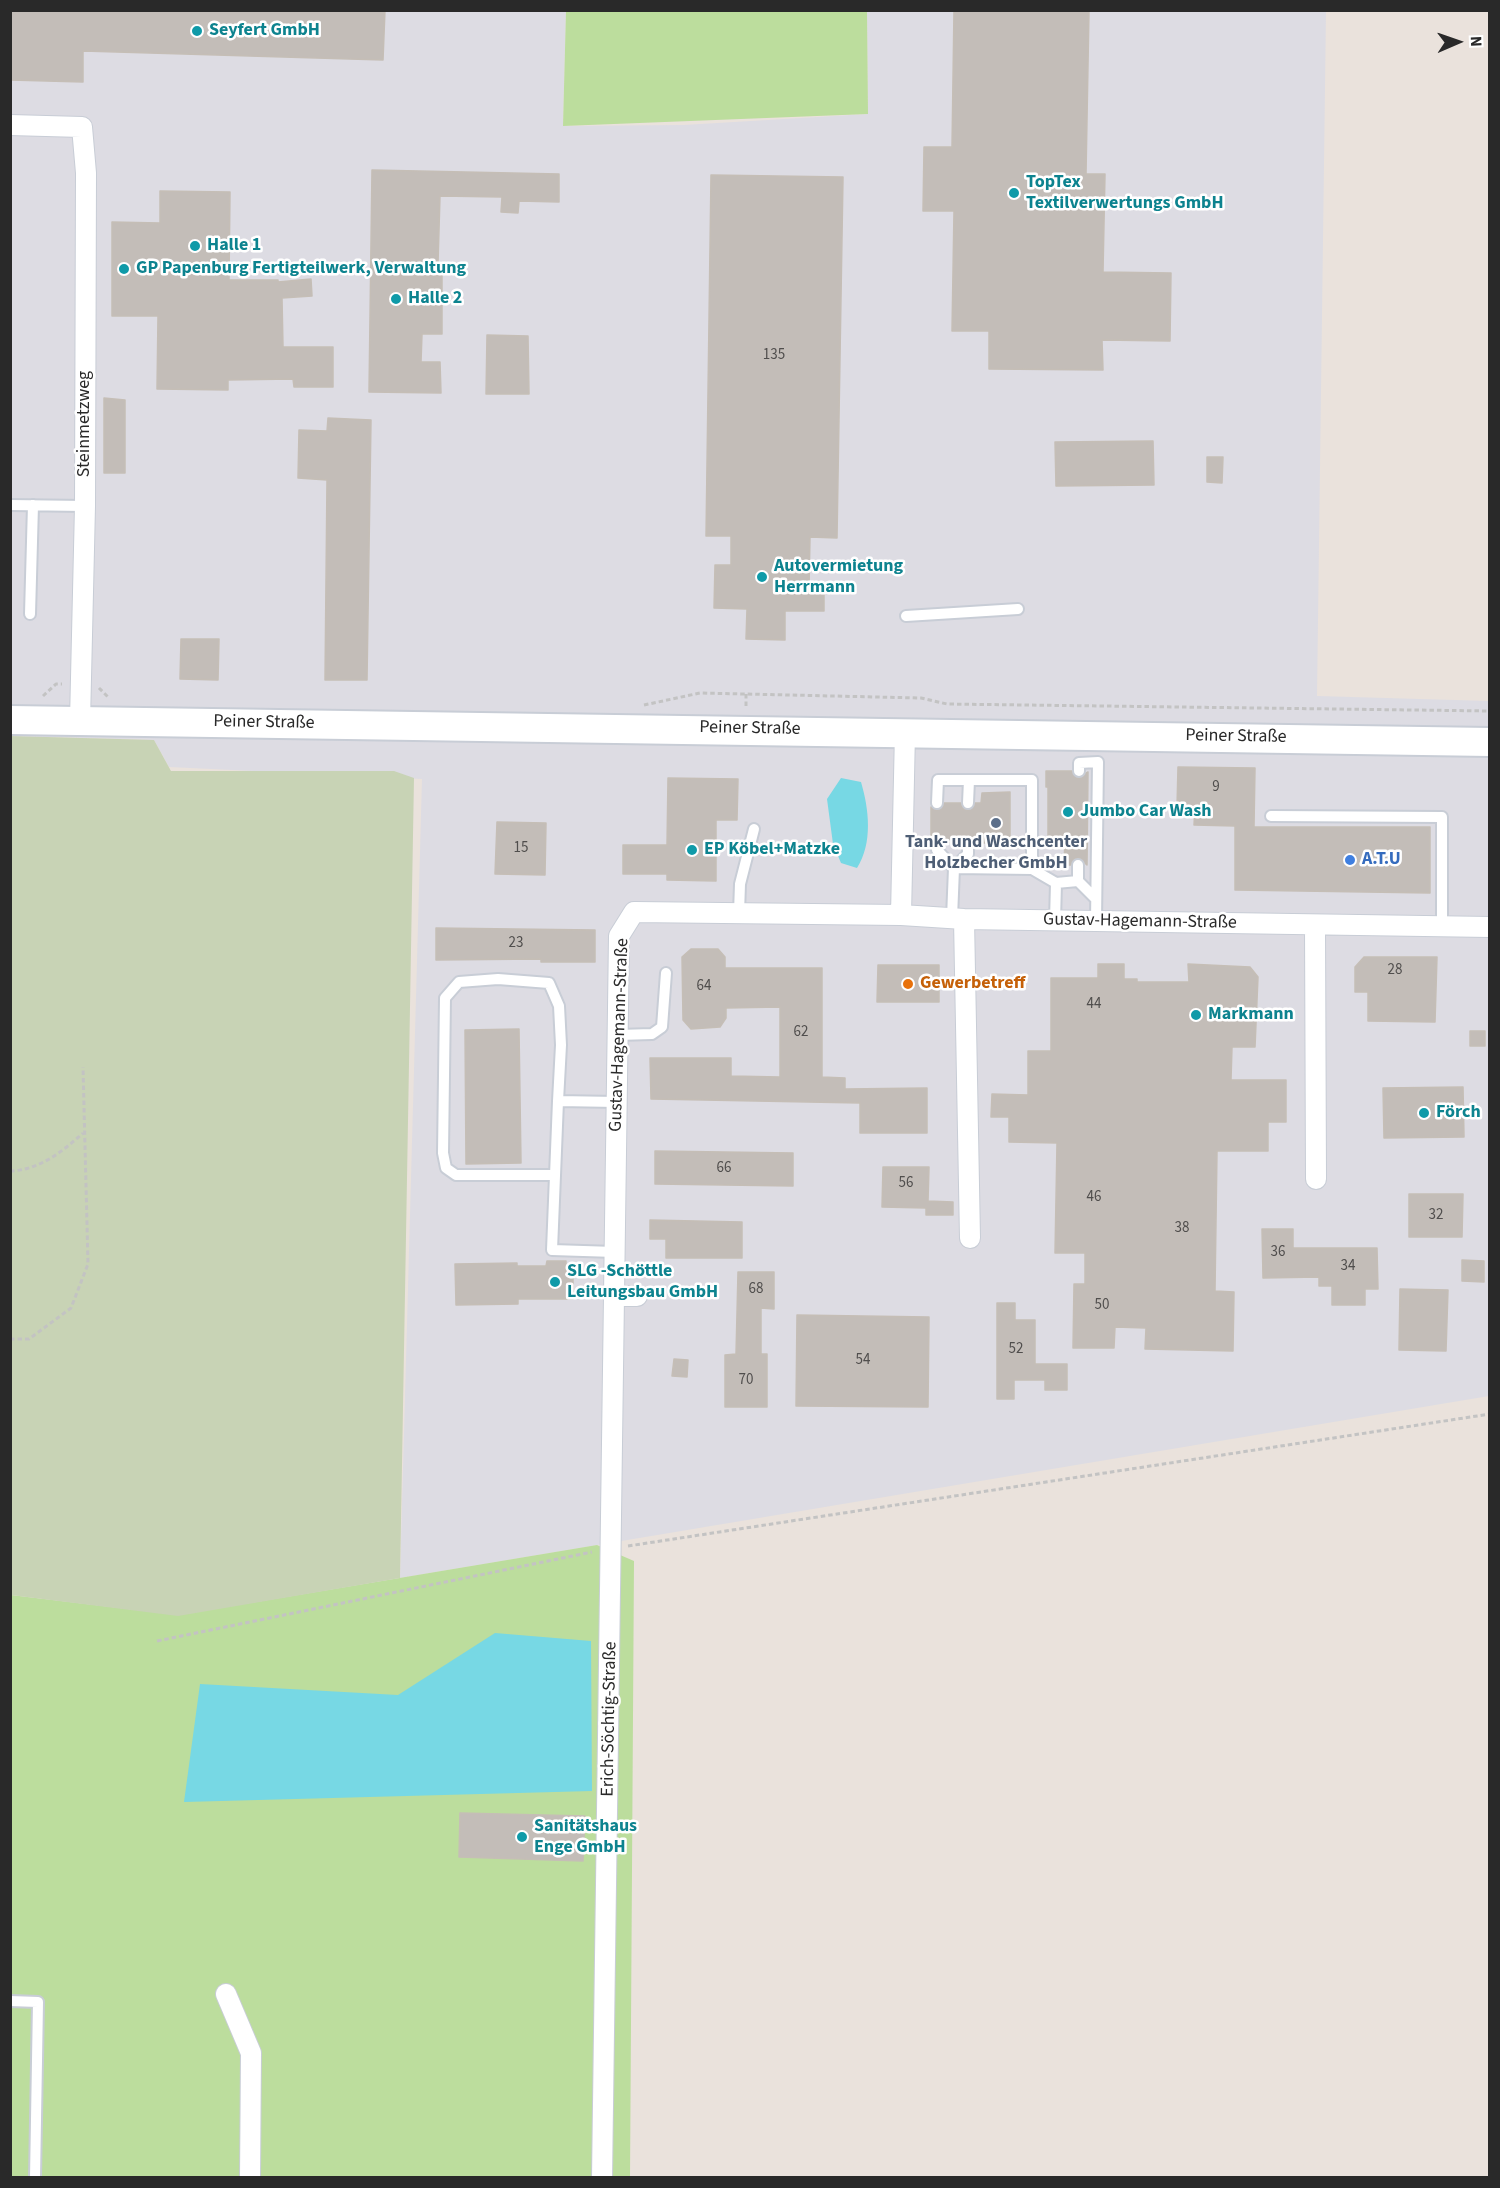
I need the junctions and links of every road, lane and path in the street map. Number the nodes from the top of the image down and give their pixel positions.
1 (10, 125) edge
2 (10, 504) edge
3 (33, 505) junction
4 (85, 506) junction
5 (1018, 609) dead end
6 (30, 614) dead end
7 (906, 616) dead end
8 (81, 683) junction
9 (115, 699) dead end
10 (37, 701) dead end
11 (636, 707) dead end
12 (1490, 711) edge
13 (10, 720) edge
14 (80, 721) junction
15 (905, 732) junction
16 (1490, 742) edge
17 (1079, 771) dead end
18 (969, 780) junction
19 (937, 803) dead end
20 (969, 803) dead end
21 (1271, 816) dead end
22 (754, 829) dead end
23 (937, 843) dead end
24 (968, 843) dead end
25 (1078, 865) dead end
26 (954, 868) junction
27 (1032, 868) junction
28 (1078, 881) junction
29 (1056, 883) junction
30 (1096, 899) junction
31 (739, 913) junction
32 (901, 915) junction
33 (958, 918) junction
34 (1055, 921) junction
35 (1096, 921) junction
36 (1316, 926) junction
37 (1442, 927) junction
38 (1490, 927) edge
39 (666, 974) dead end
40 (618, 1035) junction
41 (83, 1067) dead end
42 (558, 1101) junction
43 (617, 1102) junction
44 (83, 1133) junction
45 (10, 1171) edge
46 (555, 1175) junction
47 (1316, 1179) dead end
48 (970, 1238) dead end
49 (615, 1252) junction
50 (614, 1296) junction
51 (637, 1296) dead end
52 (10, 1340) edge
53 (1490, 1414) edge
54 (613, 1548) junction
55 (158, 1641) dead end
56 (226, 1994) dead end
57 (10, 2001) edge
58 (35, 2178) edge
59 (250, 2178) edge
60 (602, 2178) edge

1 - 4 street, Steinmetzweg
2 - 3 lane
3 - 4 lane
3 - 6 lane
4 - 8 street, Steinmetzweg
5 - 7 lane
8 - 9 path
8 - 10 path
8 - 14 street, Steinmetzweg
11 - 12 path
13 - 14 main road, Peiner Straße
14 - 15 main road, Peiner Straße
15 - 16 main road, Peiner Straße
15 - 32 street
17 - 30 lane
18 - 19 lane
18 - 20 lane
18 - 27 lane
21 - 37 lane
22 - 31 lane
23 - 26 lane
24 - 26 lane
25 - 28 lane
26 - 27 lane
26 - 33 lane
27 - 29 lane
28 - 29 lane
28 - 30 lane
29 - 34 lane
30 - 35 lane
31 - 32 street, Gustav-Hagemann-Straße
31 - 40 street, Gustav-Hagemann-Straße
32 - 33 street, Gustav-Hagemann-Straße
33 - 34 street, Gustav-Hagemann-Straße
33 - 48 street
34 - 35 street, Gustav-Hagemann-Straße
35 - 36 street, Gustav-Hagemann-Straße
36 - 37 street, Gustav-Hagemann-Straße
36 - 47 street
37 - 38 street, Gustav-Hagemann-Straße
39 - 40 lane
40 - 43 street, Gustav-Hagemann-Straße
41 - 44 path
42 - 43 lane
42 - 46 lane
42 - 46 lane
43 - 49 street, Gustav-Hagemann-Straße
44 - 45 path
44 - 52 path
46 - 49 lane
49 - 50 street, Gustav-Hagemann-Straße
50 - 51 street
50 - 54 street, Erich-Söchtig-Straße
53 - 54 path
54 - 55 path
54 - 60 street, Erich-Söchtig-Straße
56 - 59 street
57 - 58 lane

